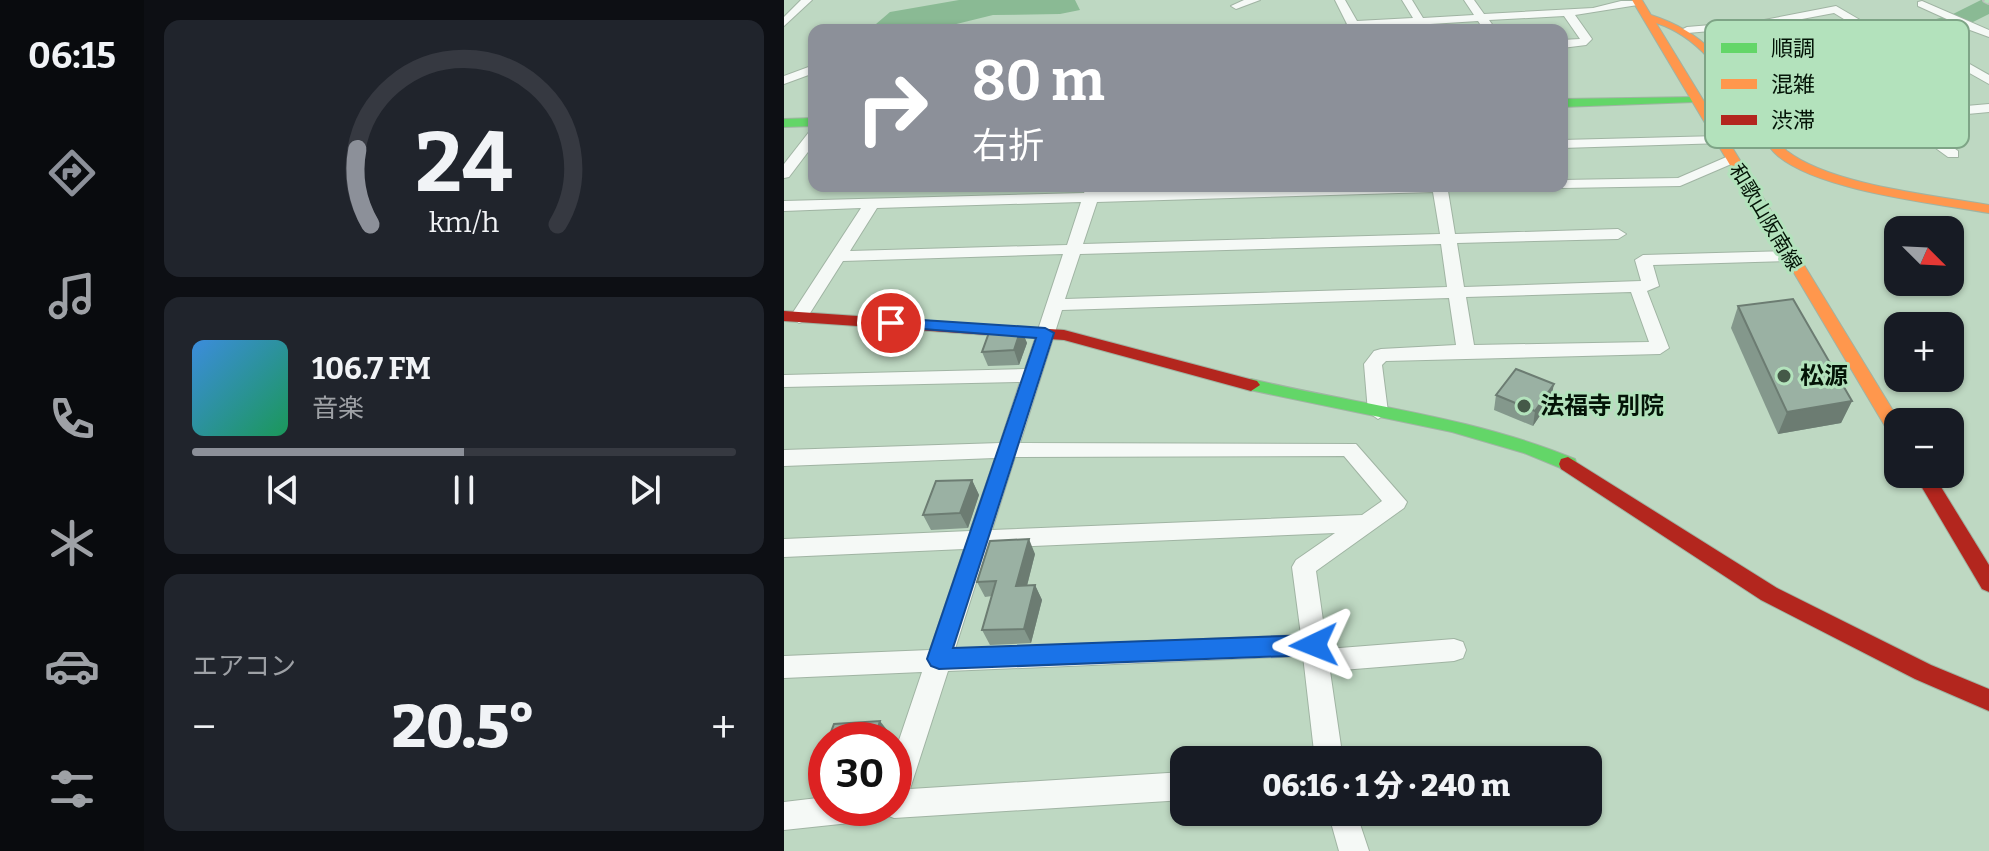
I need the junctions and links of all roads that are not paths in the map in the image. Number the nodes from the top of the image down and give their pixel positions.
1 (807, 0) edge
2 (1255, 0) edge
3 (1340, 0) edge
4 (1407, 0) edge
5 (1469, 0) edge
6 (1535, 0) edge
7 (1922, 4) dead end
8 (1632, 5) edge
9 (1236, 6) dead end
10 (1566, 11) junction
11 (789, 12) edge
12 (1548, 12) junction
13 (1481, 16) junction
14 (1780, 20) edge
15 (1853, 20) edge
16 (1958, 20) edge
17 (1420, 21) junction
18 (784, 23) edge
19 (1352, 24) edge
20 (1370, 24) edge
21 (1486, 24) edge
22 (1971, 26) edge
23 (1705, 28) edge
24 (1687, 30) junction
25 (1989, 34) edge
26 (1568, 44) edge
27 (1705, 48) edge
28 (1969, 69) edge
29 (808, 72) edge
30 (1989, 80) edge
31 (784, 82) edge
32 (808, 83) edge
33 (1694, 99) junction
34 (1568, 103) edge
35 (1989, 108) edge
36 (1969, 110) edge
37 (1705, 117) edge
38 (808, 122) edge
39 (784, 123) edge
40 (1705, 140) edge
41 (808, 142) edge
42 (1568, 144) edge
43 (1724, 148) edge
44 (1778, 148) edge
45 (1945, 148) edge
46 (1953, 154) dead end
47 (1731, 159) junction
48 (808, 163) edge
49 (787, 166) edge
50 (1568, 184) edge
51 (1075, 192) edge
52 (1093, 192) edge
53 (1441, 192) edge
54 (872, 203) junction
55 (784, 206) edge
56 (1989, 209) edge
57 (1618, 234) dead end
58 (1448, 239) junction
59 (1073, 249) junction
60 (837, 256) junction
61 (1790, 256) junction
62 (1637, 286) junction
63 (1457, 294) junction
64 (1055, 305) junction
65 (791, 316) edge
66 (1045, 333) junction
67 (1466, 351) junction
68 (1033, 375) junction
69 (784, 381) edge
70 (1884, 410) edge
71 (1378, 412) junction
72 (1007, 450) junction
73 (784, 458) edge
74 (1931, 488) edge
75 (1369, 523) junction
76 (977, 542) junction
77 (784, 548) edge
78 (1989, 583) edge
79 (1454, 650) dead end
80 (1315, 653) junction
81 (939, 659) junction
82 (784, 667) edge
83 (1989, 700) edge
84 (912, 741) edge
85 (1327, 746) edge
86 (1170, 787) edge
87 (912, 803) edge
88 (808, 813) edge
89 (784, 816) edge
90 (1346, 826) edge
91 (1354, 851) edge

1 - 11 street
2 - 9 street
3 - 19 street
4 - 17 street
5 - 13 street
6 - 12 street
7 - 16 street
8 - 10 street
8 - 24 main road
8 - 33 main road, 和歌山阪南線
10 - 12 street
10 - 26 street
11 - 18 street
12 - 13 street
13 - 17 street
13 - 21 street
14 - 15 street
17 - 20 street
22 - 25 street
23 - 24 street
24 - 27 main road
28 - 30 street
29 - 31 street
31 - 32 street
33 - 34 main road
33 - 37 main road, 和歌山阪南線
35 - 36 street
38 - 39 main road
40 - 42 street
41 - 49 street
43 - 47 main road, 和歌山阪南線
44 - 56 main road
45 - 46 street
47 - 50 street
47 - 61 main road, 和歌山阪南線
48 - 49 street
51 - 54 street
52 - 59 street
53 - 58 street
54 - 55 street
54 - 60 street
57 - 58 street
58 - 59 street
58 - 63 street
59 - 60 street
59 - 64 street
60 - 65 street
61 - 62 street
61 - 70 main road, 和歌山阪南線
62 - 63 street
62 - 67 street
63 - 64 street
63 - 67 street
64 - 66 street
65 - 66 main road
66 - 68 street
66 - 71 main road
67 - 71 street
68 - 69 street
68 - 72 street
71 - 83 main road
72 - 73 street
72 - 75 street
72 - 76 street
74 - 78 main road
75 - 76 street
75 - 80 street
76 - 77 street
76 - 81 street
79 - 80 street
80 - 81 street
80 - 85 street
81 - 82 street
81 - 84 street
86 - 87 street
88 - 89 street
90 - 91 street

